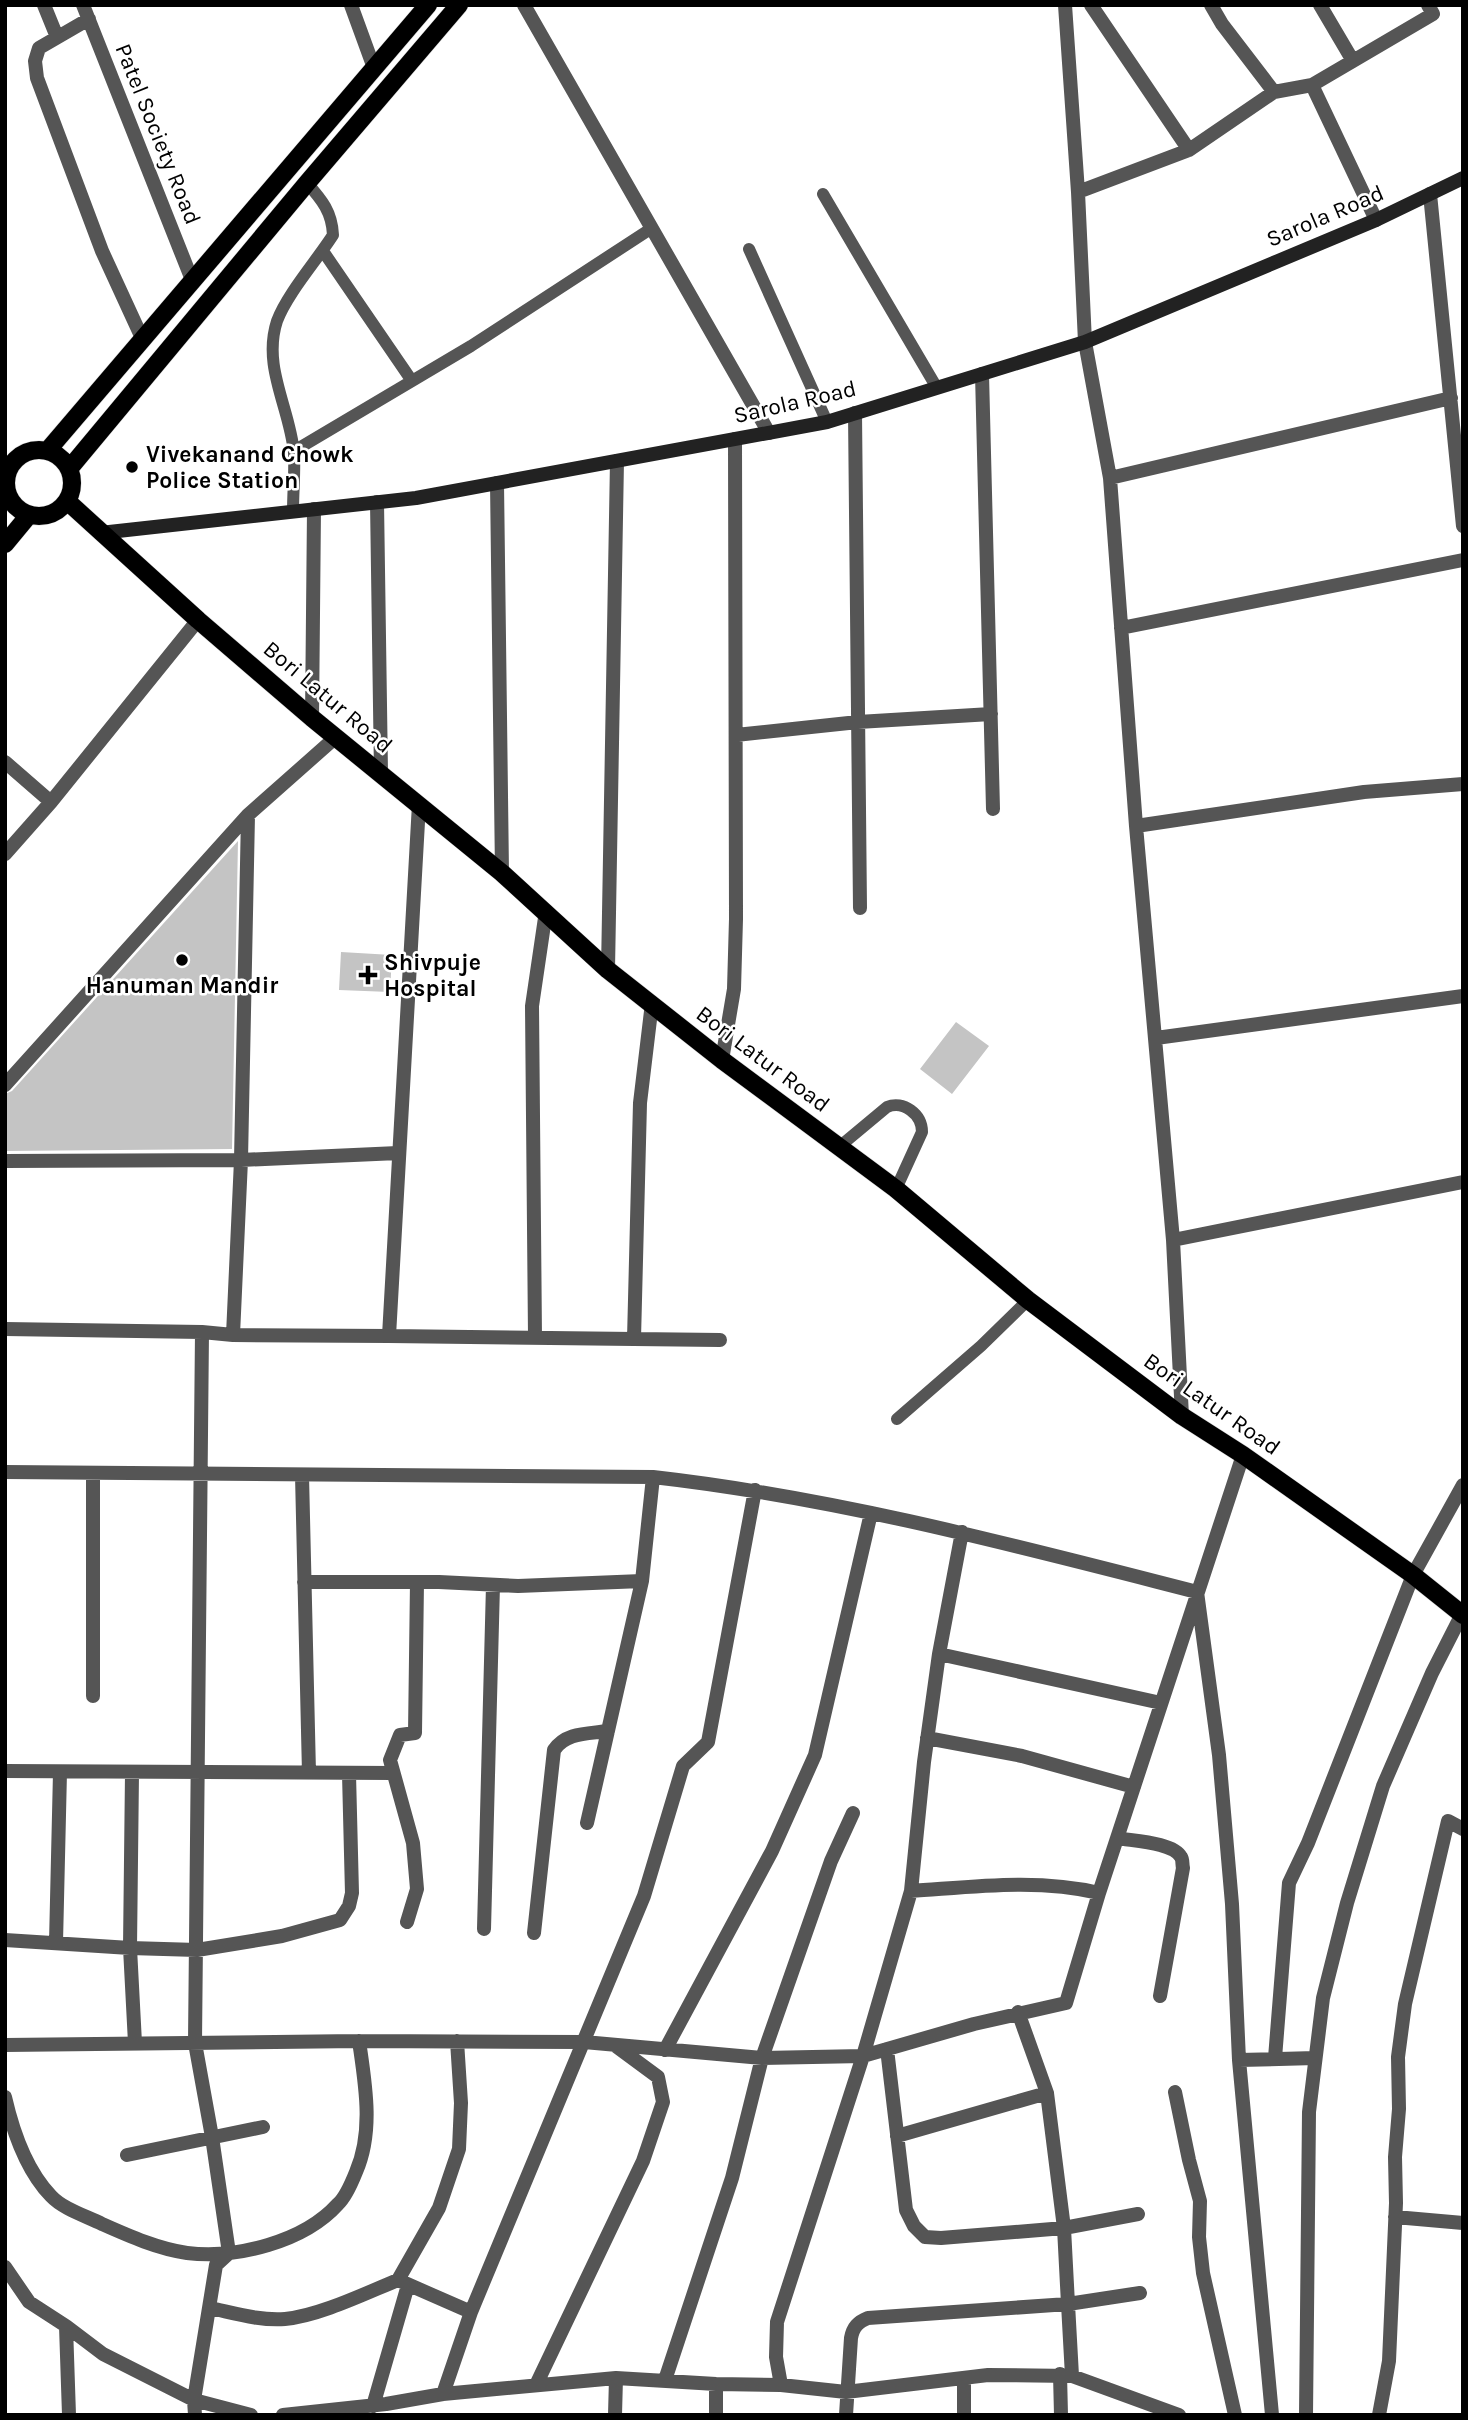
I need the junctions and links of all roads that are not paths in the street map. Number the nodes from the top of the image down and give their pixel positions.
1 (44, 5) edge
2 (351, 5) edge
3 (428, 5) edge
4 (459, 5) edge
5 (524, 5) edge
6 (1065, 5) edge
7 (1091, 5) edge
8 (1211, 5) edge
9 (1320, 5) edge
10 (1428, 5) edge
11 (86, 12) edge
12 (57, 37) junction
13 (1353, 61) junction
14 (374, 68) junction
15 (1312, 85) junction
16 (1274, 92) junction
17 (1189, 150) junction
18 (1463, 178) edge
19 (307, 183) junction
20 (1078, 192) junction
21 (823, 194) dead end
22 (1430, 194) junction
23 (1376, 220) junction
24 (652, 228) junction
25 (749, 248) dead end
26 (323, 251) junction
27 (192, 280) junction
28 (142, 338) junction
29 (1085, 342) junction
30 (982, 374) junction
31 (412, 381) junction
32 (937, 388) junction
33 (1451, 398) junction
34 (855, 413) junction
35 (827, 422) junction
36 (769, 433) junction
37 (735, 439) junction
38 (48, 450) junction
39 (293, 451) junction
40 (617, 461) junction
41 (69, 469) junction
42 (5, 477) edge
43 (1110, 478) junction
44 (497, 483) junction
45 (6, 497) edge
46 (67, 501) junction
47 (377, 502) junction
48 (314, 509) junction
49 (293, 512) junction
50 (29, 515) junction
51 (1463, 526) edge
52 (100, 533) junction
53 (5, 544) edge
54 (1463, 560) edge
55 (198, 620) junction
56 (1121, 628) junction
57 (991, 714) junction
58 (312, 718) junction
59 (858, 722) junction
60 (736, 735) junction
61 (336, 737) junction
62 (5, 762) edge
63 (381, 773) junction
64 (1463, 784) edge
65 (51, 802) junction
66 (419, 804) junction
67 (993, 809) dead end
68 (248, 815) junction
69 (1136, 826) junction
70 (5, 854) edge
71 (502, 873) junction
72 (860, 908) dead end
73 (546, 911) junction
74 (608, 970) junction
75 (1463, 996) edge
76 (652, 1003) junction
77 (1156, 1038) junction
78 (722, 1060) junction
79 (5, 1085) edge
80 (839, 1147) junction
81 (398, 1153) junction
82 (241, 1160) junction
83 (5, 1161) edge
84 (1463, 1182) edge
85 (895, 1189) junction
86 (1173, 1240) junction
87 (1028, 1300) junction
88 (5, 1329) edge
89 (202, 1332) junction
90 (233, 1335) junction
91 (389, 1336) junction
92 (536, 1338) junction
93 (634, 1339) junction
94 (720, 1340) dead end
95 (1182, 1416) junction
96 (897, 1419) dead end
97 (1243, 1455) junction
98 (5, 1472) edge
99 (93, 1473) junction
100 (199, 1475) junction
101 (302, 1475) junction
102 (653, 1477) junction
103 (1463, 1485) edge
104 (755, 1490) junction
105 (871, 1513) junction
106 (962, 1532) junction
107 (1413, 1575) junction
108 (304, 1581) junction
109 (642, 1581) junction
110 (417, 1582) junction
111 (493, 1585) junction
112 (1197, 1592) junction
113 (1462, 1614) edge
114 (939, 1654) junction
115 (93, 1696) dead end
116 (1161, 1703) junction
117 (608, 1731) junction
118 (927, 1738) junction
119 (5, 1771) edge
120 (60, 1772) junction
121 (132, 1773) junction
122 (309, 1773) junction
123 (393, 1773) junction
124 (199, 1774) junction
125 (349, 1774) junction
126 (1134, 1787) junction
127 (853, 1813) dead end
128 (587, 1823) dead end
129 (1463, 1829) edge
130 (1117, 1838) junction
131 (911, 1891) junction
132 (1099, 1893) junction
133 (407, 1922) dead end
134 (484, 1929) dead end
135 (534, 1933) dead end
136 (5, 1940) edge
137 (56, 1943) junction
138 (130, 1948) junction
139 (197, 1950) junction
140 (1160, 1996) dead end
141 (1018, 2012) junction
142 (359, 2041) junction
143 (457, 2041) junction
144 (583, 2042) junction
145 (135, 2043) junction
146 (195, 2043) junction
147 (5, 2045) edge
148 (615, 2045) junction
149 (887, 2049) junction
150 (665, 2050) junction
151 (863, 2056) junction
152 (762, 2058) junction
153 (1275, 2058) junction
154 (1315, 2058) junction
155 (1239, 2060) junction
156 (1175, 2092) dead end
157 (1047, 2093) junction
158 (5, 2097) edge
159 (263, 2127) dead end
160 (897, 2136) junction
161 (212, 2137) junction
162 (127, 2155) dead end
163 (1138, 2214) dead end
164 (1395, 2217) junction
165 (1463, 2223) edge
166 (1064, 2228) junction
167 (229, 2253) junction
168 (5, 2267) edge
169 (403, 2282) junction
170 (1139, 2293) dead end
171 (1068, 2304) junction
172 (210, 2308) junction
173 (471, 2312) junction
174 (66, 2326) junction
175 (1066, 2375) junction
176 (616, 2378) junction
177 (964, 2378) junction
178 (665, 2380) junction
179 (536, 2385) junction
180 (716, 2385) junction
181 (781, 2385) junction
182 (846, 2392) junction
183 (443, 2394) junction
184 (194, 2407) edge
185 (382, 2408) edge
186 (69, 2415) edge
187 (251, 2415) edge
188 (282, 2415) edge
189 (615, 2415) edge
190 (716, 2415) edge
191 (846, 2415) edge
192 (964, 2415) edge
193 (1061, 2415) edge
194 (1179, 2415) edge
195 (1235, 2415) edge
196 (1272, 2415) edge
197 (1306, 2415) edge
198 (1379, 2415) edge

1 - 12 street
2 - 14 street
3 - 14 main road
4 - 19 main road
5 - 24 street
6 - 20 street
7 - 17 street
8 - 16 street
9 - 13 street
10 - 13 street
11 - 12 street
11 - 27 street, Patel Society Road
12 - 28 street
13 - 15 street
14 - 27 main road
15 - 16 street
15 - 23 street
16 - 17 street
17 - 20 street
18 - 22 main road, Sarola Road
19 - 26 lane
19 - 41 main road
20 - 29 street
21 - 32 lane
22 - 23 main road, Sarola Road
22 - 33 street
23 - 29 main road, Sarola Road
24 - 31 lane
24 - 36 street
25 - 35 lane
26 - 31 lane
26 - 39 lane
27 - 28 main road
28 - 38 main road
29 - 30 main road, Sarola Road
29 - 43 street
30 - 32 main road, Sarola Road
30 - 57 street
31 - 39 lane
32 - 34 main road, Sarola Road
33 - 43 street
33 - 51 street
34 - 35 main road, Sarola Road
34 - 59 street
35 - 36 main road, Sarola Road
36 - 37 main road, Sarola Road
37 - 40 main road, Sarola Road
37 - 60 street
38 - 41 main road
38 - 42 main road
39 - 49 lane
40 - 44 main road, Sarola Road
40 - 74 street
41 - 46 main road
42 - 45 main road
43 - 56 street
44 - 47 main road, Sarola Road
44 - 71 street
45 - 50 main road
46 - 50 main road
46 - 52 main road, Bori Latur Road
47 - 48 main road, Sarola Road
47 - 63 street
48 - 49 main road, Sarola Road
48 - 58 street
49 - 52 main road, Sarola Road
50 - 53 main road
52 - 55 main road, Bori Latur Road
54 - 56 street
55 - 58 main road, Bori Latur Road
55 - 65 street
56 - 69 street
57 - 59 street
57 - 67 street
58 - 61 main road, Bori Latur Road
59 - 60 street
59 - 72 street
60 - 78 street
61 - 63 main road, Bori Latur Road
61 - 68 street
62 - 65 street
63 - 66 main road, Bori Latur Road
64 - 69 street
65 - 70 street
66 - 71 main road, Bori Latur Road
66 - 81 street
68 - 79 street
68 - 82 street
69 - 77 street
71 - 73 main road, Bori Latur Road
73 - 74 main road, Bori Latur Road
73 - 92 street
74 - 76 main road, Bori Latur Road
75 - 77 street
76 - 78 main road, Bori Latur Road
76 - 93 street
77 - 86 street
78 - 80 main road, Bori Latur Road
80 - 85 main road, Bori Latur Road
80 - 85 lane
81 - 82 street
81 - 91 street
82 - 83 street
82 - 90 street
84 - 86 street
85 - 87 main road, Bori Latur Road
86 - 95 street
87 - 95 main road, Bori Latur Road
87 - 96 lane
88 - 89 street
89 - 90 street
89 - 100 street
90 - 91 street
91 - 92 street
92 - 93 street
93 - 94 street
95 - 97 main road, Bori Latur Road
97 - 107 main road, Bori Latur Road
97 - 112 street
98 - 99 street
99 - 100 street
99 - 115 street
100 - 101 street
100 - 124 street
101 - 102 street
101 - 108 street
102 - 104 street
102 - 109 street
103 - 107 street
104 - 105 street
104 - 144 street
105 - 106 street
105 - 150 street
106 - 112 street
106 - 114 street
107 - 113 main road, Bori Latur Road
107 - 153 street
108 - 110 street
108 - 122 street
109 - 111 street
109 - 117 street
110 - 111 street
110 - 123 street
111 - 134 street
112 - 116 street
112 - 155 street
113 - 154 street
114 - 116 street
114 - 118 street
116 - 126 street
117 - 128 street
117 - 135 street
118 - 126 street
118 - 131 street
119 - 120 street
120 - 121 street
120 - 137 street
121 - 124 street
121 - 138 street
122 - 124 street
122 - 125 street
123 - 125 street
123 - 133 street
124 - 139 street
125 - 139 street
126 - 130 street
127 - 152 street
129 - 164 street
130 - 132 street
130 - 140 street
131 - 132 street
131 - 151 street
132 - 141 street
136 - 137 street
137 - 138 street
138 - 139 street
138 - 145 street
139 - 146 street
141 - 149 street
141 - 157 street
142 - 143 street
142 - 146 street
142 - 167 street
143 - 144 street
143 - 169 street
144 - 148 street
144 - 173 street
145 - 146 street
145 - 147 street
146 - 161 street
148 - 150 street
148 - 179 street
149 - 151 street
149 - 160 street
150 - 152 street
151 - 152 street
151 - 181 street
152 - 178 street
153 - 154 street
153 - 155 street
154 - 197 street
155 - 196 street
156 - 195 street
157 - 160 street
157 - 166 street
158 - 167 street
159 - 161 street
160 - 166 street
161 - 162 street
161 - 167 street
163 - 166 street
164 - 165 street
164 - 198 street
166 - 171 street
167 - 172 street
168 - 174 street
169 - 172 street
169 - 173 street
169 - 185 street
170 - 171 street
171 - 175 street
171 - 182 street
172 - 184 street
173 - 183 street
174 - 184 street
174 - 186 street
175 - 177 street
175 - 193 street
175 - 194 street
176 - 178 street
176 - 179 street
176 - 189 street
177 - 182 street
177 - 192 street
178 - 180 street
179 - 183 street
180 - 181 street
180 - 190 street
181 - 182 street
182 - 191 street
183 - 185 street
184 - 187 street
185 - 188 street

